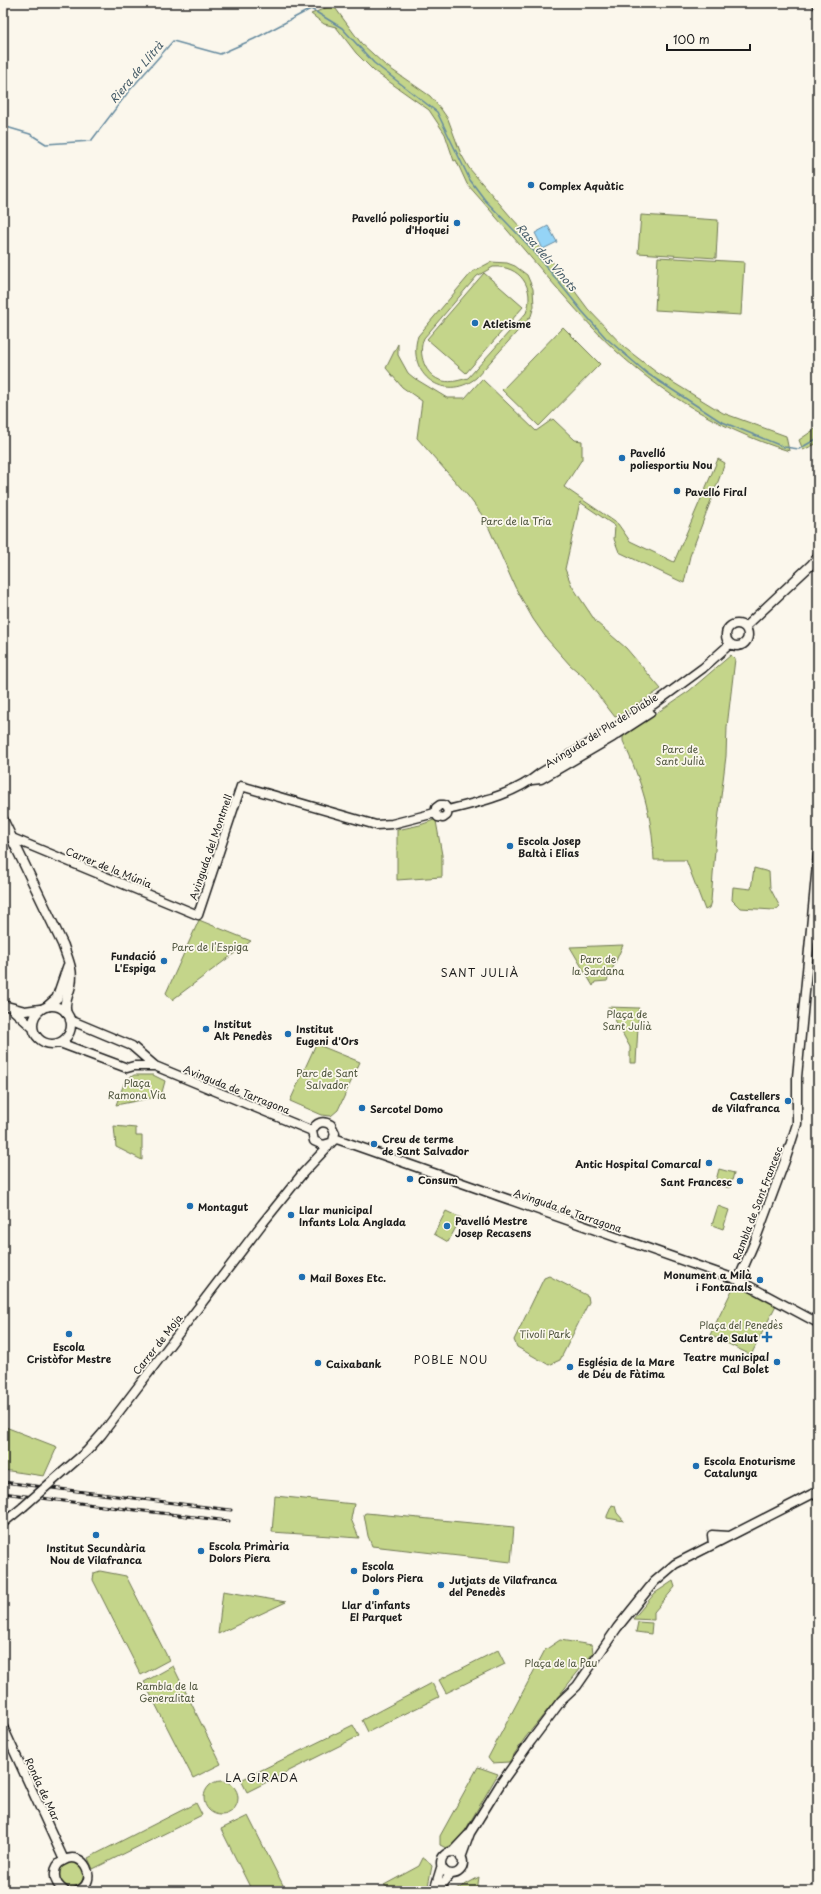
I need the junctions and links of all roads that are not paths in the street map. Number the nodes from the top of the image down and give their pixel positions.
1 (818, 556) edge
2 (815, 563) edge
3 (745, 627) junction
4 (732, 645) junction
5 (241, 786) joint
6 (3, 820) edge
7 (12, 838) junction
8 (818, 854) edge
9 (198, 915) joint
10 (68, 959) junction
11 (4, 1006) edge
12 (44, 1008) junction
13 (66, 1012) junction
14 (70, 1020) junction
15 (33, 1028) junction
16 (60, 1043) junction
17 (138, 1052) junction
18 (134, 1066) junction
19 (155, 1066) junction
20 (312, 1131) junction
21 (332, 1141) junction
22 (316, 1143) junction
23 (312, 1163) junction
24 (738, 1280) junction
25 (818, 1323) edge
26 (818, 1491) edge
27 (3, 1523) edge
28 (731, 1536) junction
29 (713, 1544) junction
30 (599, 1652) junction
31 (561, 1702) junction
32 (3, 1727) edge
33 (470, 1833) junction
34 (452, 1852) junction
35 (461, 1858) junction
36 (64, 1860) junction
37 (442, 1868) junction
38 (451, 1874) junction
39 (65, 1891) edge
40 (78, 1891) edge
41 (434, 1891) edge
42 (437, 1891) edge

1 - 2 street
2 - 3 street
3 - 4 street
3 - 4 street
4 - 5 street, Avinguda del Pla del Diable
5 - 9 street, Avinguda del Montmell
6 - 7 main road
7 - 9 street, Carrer de la Múnia
7 - 10 main road
8 - 24 street, Rambla de Sant Francesc
10 - 12 main road
10 - 13 main road
11 - 12 street
11 - 15 street
12 - 13 street
12 - 15 street
13 - 14 street
14 - 16 street
14 - 17 street, Avinguda de Tarragona
15 - 16 street
16 - 18 street, Avinguda de Tarragona
17 - 18 street
17 - 19 street, Avinguda de Tarragona
18 - 19 street, Avinguda de Tarragona
19 - 20 street, Avinguda de Tarragona
20 - 21 street
20 - 22 street
21 - 22 street
21 - 23 street, Carrer de Moja
21 - 24 street, Avinguda de Tarragona
22 - 23 street, Carrer de Moja
23 - 27 street, Carrer de Moja, bridge
24 - 25 street, Avinguda de Tarragona
26 - 28 street
28 - 29 street
28 - 29 street
29 - 30 street
30 - 31 street
30 - 31 street
31 - 33 street
32 - 36 street, Ronda de Mar
33 - 34 street
33 - 35 street
34 - 35 street
34 - 37 street
35 - 38 street
36 - 39 street
36 - 40 street
37 - 38 street
37 - 41 street
38 - 42 street

